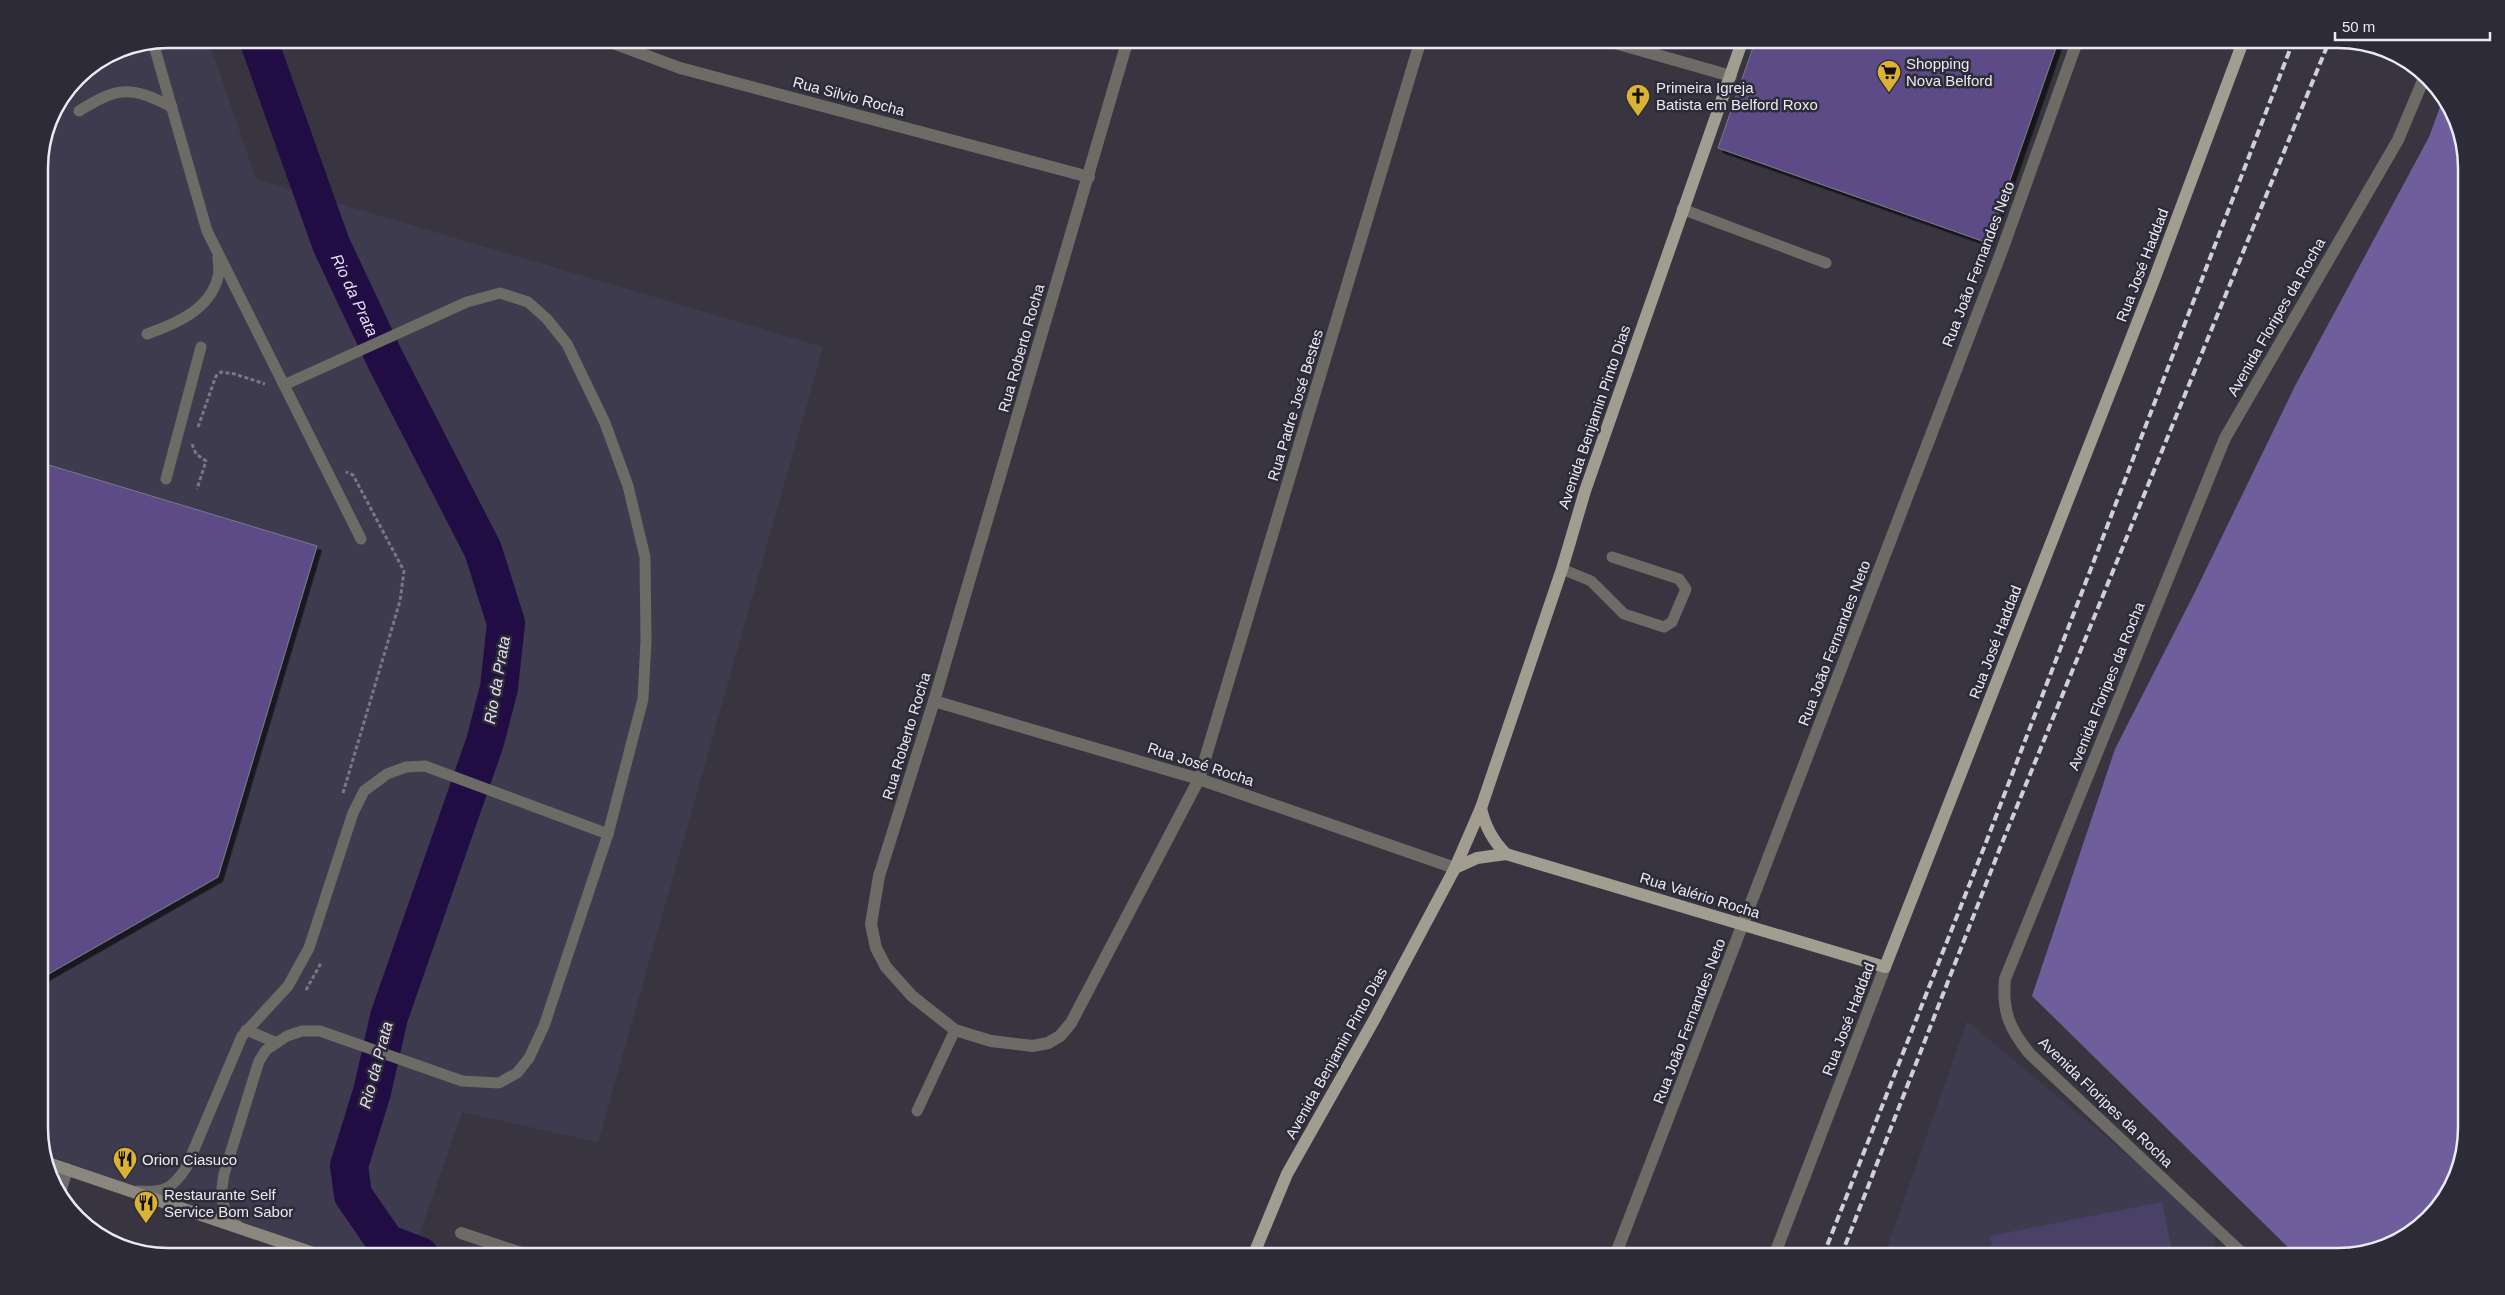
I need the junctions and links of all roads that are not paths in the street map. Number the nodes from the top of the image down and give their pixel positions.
1 (626, 48) edge
2 (1125, 48) edge
3 (1418, 48) edge
4 (1633, 48) edge
5 (1738, 48) edge
6 (2075, 48) edge
7 (2241, 48) edge
8 (155, 49) edge
9 (1731, 76) junction
10 (2422, 82) edge
11 (172, 107) junction
12 (79, 111) dead end
13 (1089, 177) junction
14 (1682, 209) junction
15 (218, 252) junction
16 (1826, 263) dead end
17 (147, 334) dead end
18 (201, 347) dead end
19 (284, 385) junction
20 (166, 479) dead end
21 (361, 539) dead end
22 (1612, 557) dead end
23 (1562, 569) junction
24 (934, 701) junction
25 (1200, 779) junction
26 (1481, 808) junction
27 (608, 834) junction
28 (1506, 854) junction
29 (1455, 868) junction
30 (1743, 925) junction
31 (1885, 967) junction
32 (246, 1030) junction
33 (955, 1030) junction
34 (275, 1042) junction
35 (917, 1112) dead end
36 (54, 1165) edge
37 (68, 1169) junction
38 (63, 1186) edge
39 (127, 1191) junction
40 (460, 1233) dead end
41 (251, 1234) junction
42 (296, 1248) edge
43 (506, 1248) edge
44 (1256, 1248) edge
45 (1618, 1248) edge
46 (1777, 1248) edge
47 (2236, 1248) edge

1 - 13 street, Rua Silvio Rocha
2 - 13 street, Rua Roberto Rocha
3 - 25 street, Rua Padre José Bestes
4 - 9 street
5 - 9 main road, Avenida Benjamin Pinto Dias
6 - 30 street, Rua João Fernandes Neto
7 - 31 main road, Rua José Haddad
8 - 11 lane
9 - 14 main road, Avenida Benjamin Pinto Dias
10 - 47 street, Avenida Floripes da Rocha
11 - 12 lane
11 - 15 lane
13 - 24 street, Rua Roberto Rocha
14 - 16 lane
14 - 23 main road, Avenida Benjamin Pinto Dias
15 - 17 lane
15 - 19 lane
18 - 20 lane
19 - 21 lane
19 - 27 lane
22 - 23 lane
23 - 26 main road, Avenida Benjamin Pinto Dias
24 - 25 street, Rua José Rocha
24 - 33 street, Rua Roberto Rocha
25 - 29 street, Rua José Rocha
25 - 33 street, Rua Roberto Rocha
26 - 28 main road
26 - 29 main road, Avenida Benjamin Pinto Dias
27 - 32 lane
27 - 34 lane
28 - 29 main road
28 - 30 main road, Rua Valério Rocha
29 - 44 main road, Avenida Benjamin Pinto Dias
30 - 31 main road, Rua Valério Rocha
30 - 45 street, Rua João Fernandes Neto
31 - 46 street, Rua José Haddad
32 - 34 lane
32 - 39 lane
33 - 35 lane
34 - 41 lane
36 - 37 main road
37 - 38 street
37 - 39 main road
39 - 41 main road
40 - 43 street
41 - 42 main road

